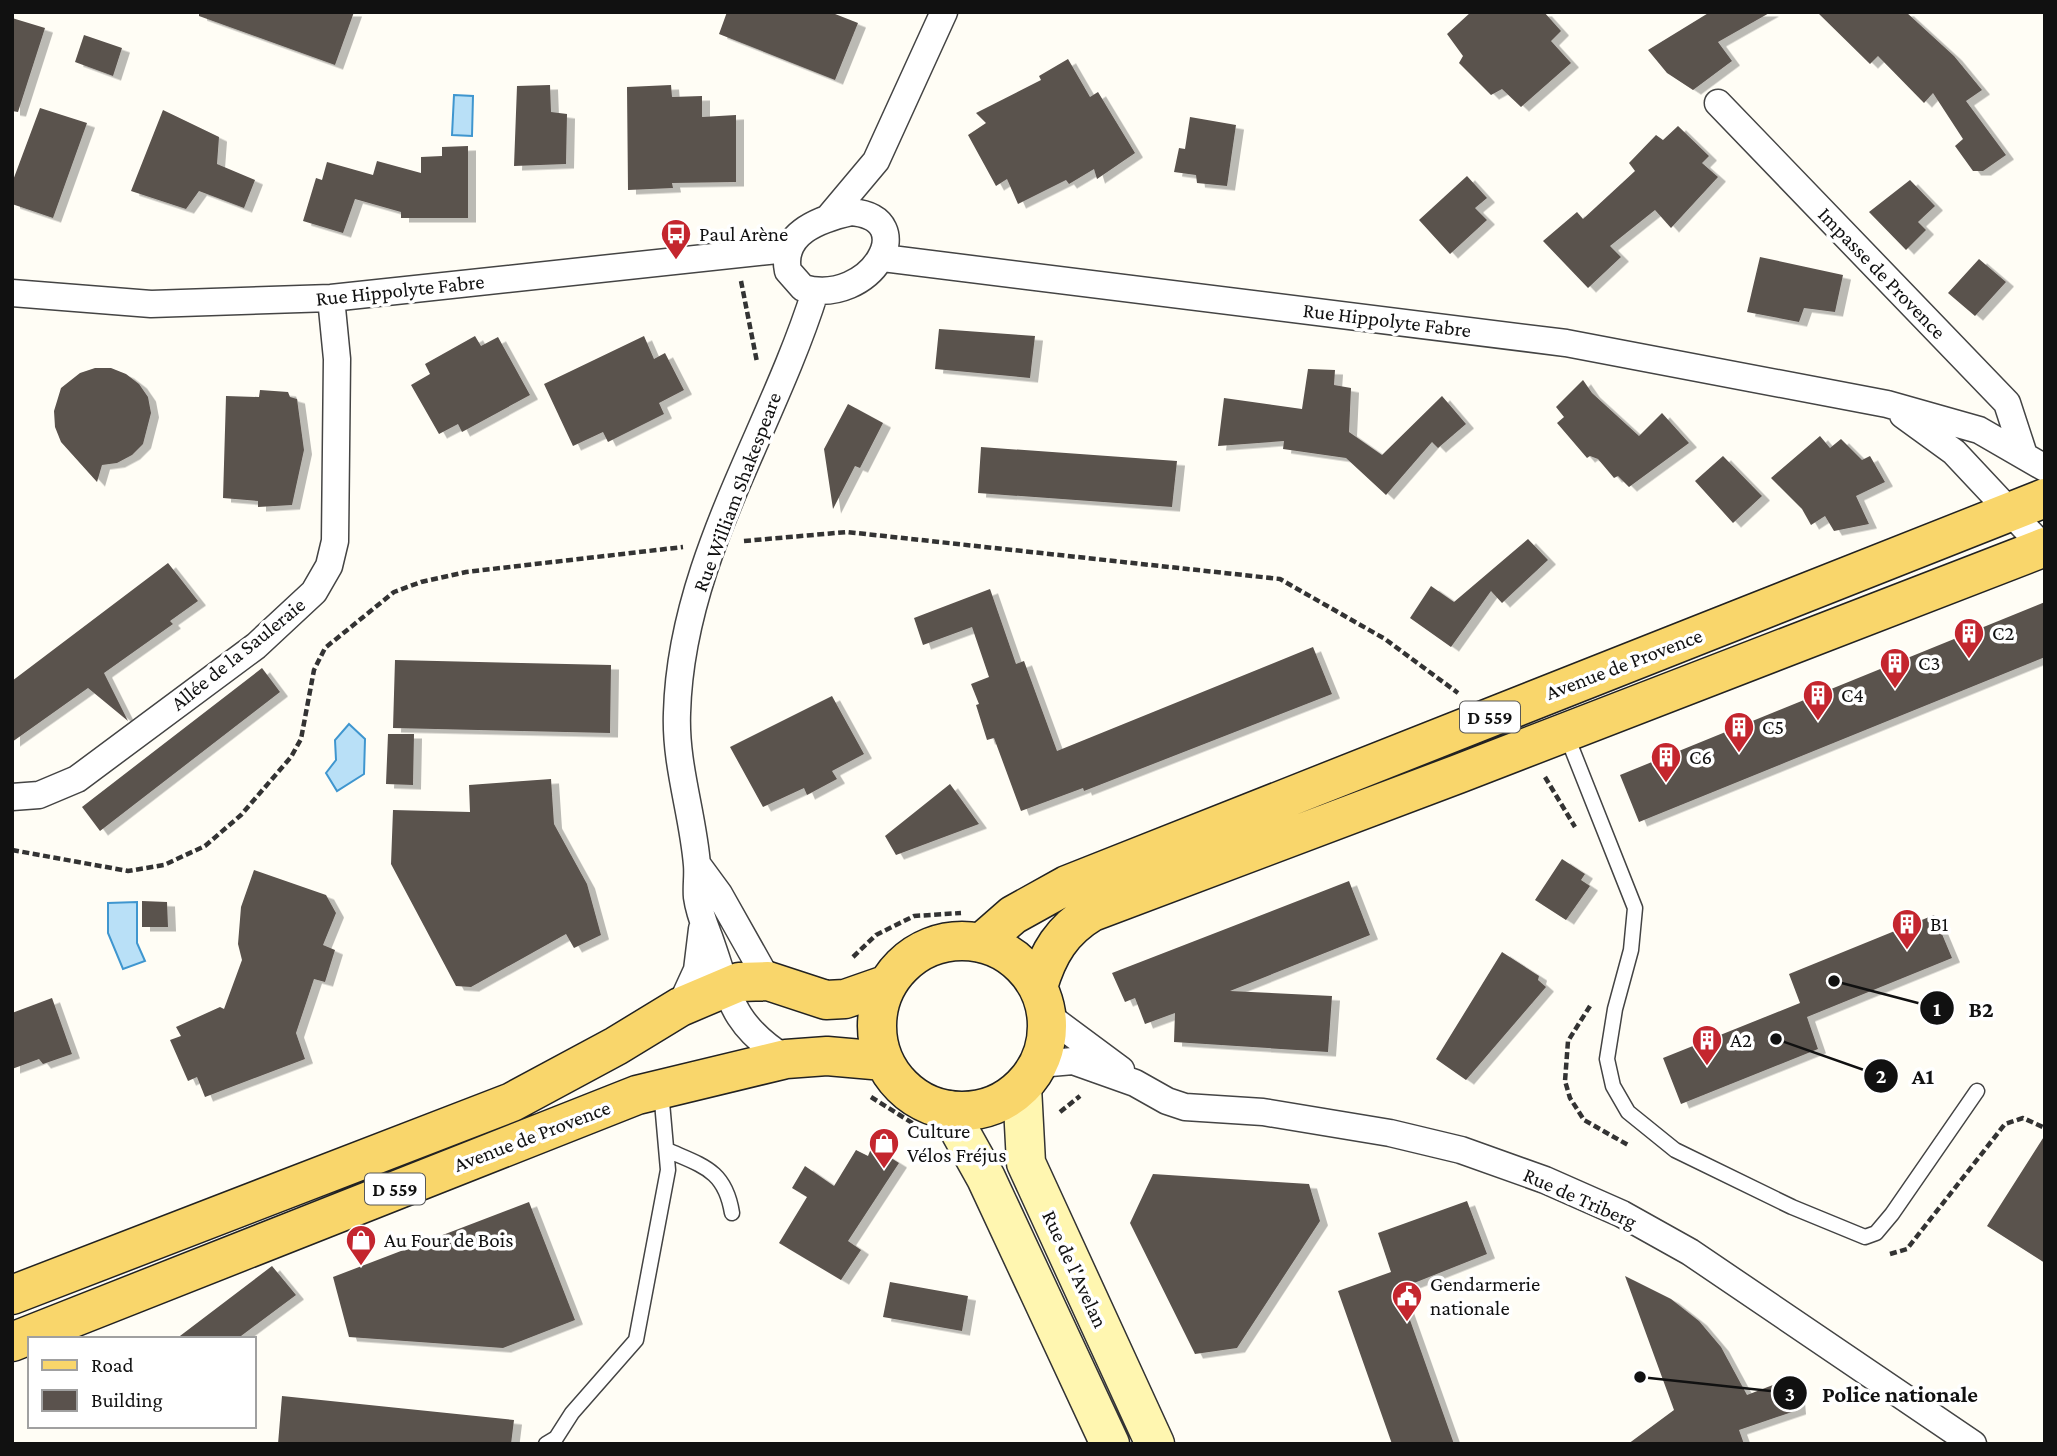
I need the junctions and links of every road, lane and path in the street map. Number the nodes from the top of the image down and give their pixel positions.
1 (944, 12) edge
2 (1718, 103) dead end
3 (876, 161) junction
4 (829, 217) junction
5 (876, 221) junction
6 (787, 249) junction
7 (883, 258) junction
8 (740, 274) dead end
9 (12, 292) edge
10 (816, 292) junction
11 (331, 298) junction
12 (759, 374) dead end
13 (1887, 404) junction
14 (2034, 461) edge
15 (2045, 498) edge
16 (2009, 511) junction
17 (747, 541) dead end
18 (689, 546) dead end
19 (2044, 548) edge
20 (1483, 720) junction
21 (1566, 733) junction
22 (1539, 768) dead end
23 (12, 797) edge
24 (1579, 834) dead end
25 (12, 850) edge
26 (697, 864) junction
27 (702, 923) junction
28 (975, 927) junction
29 (846, 964) dead end
30 (768, 981) junction
31 (888, 984) junction
32 (723, 988) junction
33 (1594, 999) dead end
34 (1043, 1001) junction
35 (680, 1007) junction
36 (786, 1059) junction
37 (884, 1061) junction
38 (1031, 1076) junction
39 (1135, 1083) junction
40 (661, 1089) junction
41 (1977, 1091) dead end
42 (864, 1093) dead end
43 (1082, 1095) dead end
44 (932, 1118) junction
45 (1056, 1121) dead end
46 (2045, 1128) edge
47 (1630, 1146) dead end
48 (667, 1150) junction
49 (732, 1213) dead end
50 (1880, 1256) dead end
51 (12, 1295) edge
52 (12, 1342) edge
53 (546, 1444) edge
54 (1110, 1444) edge
55 (1155, 1444) edge
56 (1972, 1444) edge

1 - 3 street
2 - 14 street, Impasse de Provence
3 - 4 street
3 - 5 street
4 - 5 street
4 - 6 street
5 - 7 street
6 - 10 street
6 - 11 street, Rue Hippolyte Fabre
7 - 10 street
7 - 13 street, Rue Hippolyte Fabre
8 - 12 path
9 - 11 street, Rue Hippolyte Fabre
10 - 26 street, Rue William Shakespeare
11 - 23 street, Allée de la Sauleraie
13 - 14 street, Rue Hippolyte Fabre
13 - 16 street, Rue Hippolyte Fabre
15 - 16 main road, Avenue de Provence / D 559
16 - 19 street, Rue Hippolyte Fabre
16 - 20 main road, Avenue de Provence / D 559
17 - 20 path
18 - 25 path
19 - 21 main road, Avenue de Provence / D 559
20 - 28 main road, Avenue de Provence / D 559
21 - 34 main road, Avenue de Provence / D 559
21 - 41 lane
22 - 24 path
26 - 27 street, Rue William Shakespeare
26 - 30 street, Rue William Shakespeare
27 - 32 street, Rue William Shakespeare
27 - 35 street, Rue William Shakespeare
28 - 29 path
28 - 31 main road
28 - 34 main road
30 - 31 main road, D 559
30 - 32 main road, Avenue de Provence / D 559
31 - 37 main road
32 - 35 main road, Avenue de Provence / D 559
32 - 36 street, Rue William Shakespeare
33 - 47 path
34 - 38 main road
34 - 39 street, Rue de Triberg
35 - 51 main road, Avenue de Provence / D 559
36 - 37 main road, D 559
36 - 40 main road, Avenue de Provence / D 559
37 - 44 main road
38 - 39 street, Rue de Triberg
38 - 44 main road
38 - 55 main road, Rue de l'Avelan
39 - 56 street, Rue de Triberg
40 - 48 lane
40 - 52 main road, Avenue de Provence / D 559
42 - 44 path
43 - 45 path
44 - 54 main road, Rue de l'Avelan
46 - 50 path
48 - 49 lane
48 - 53 lane

